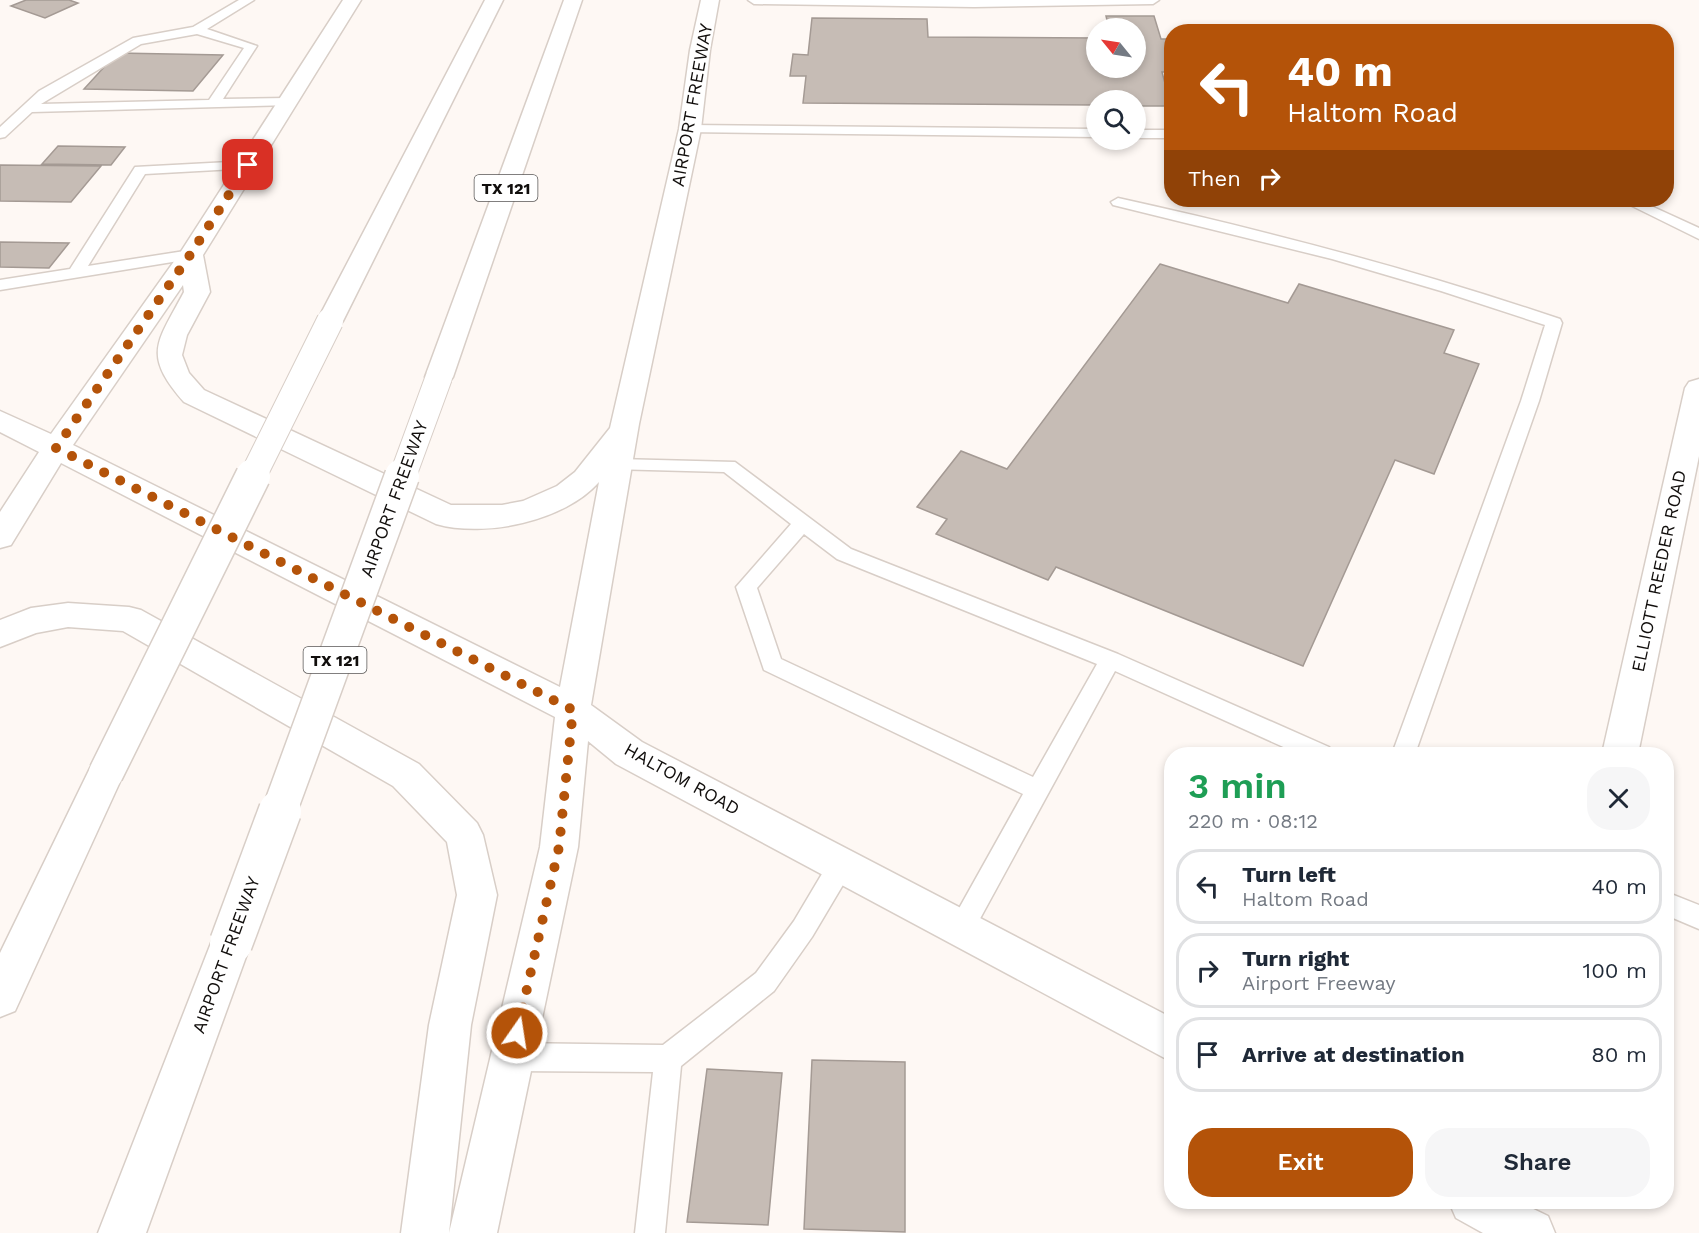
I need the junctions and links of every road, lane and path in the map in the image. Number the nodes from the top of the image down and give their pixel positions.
1 (248, 0) edge
2 (352, 0) edge
3 (494, 0) edge
4 (573, 0) edge
5 (710, 0) edge
6 (754, 0) edge
7 (778, 0) edge
8 (1153, 0) edge
9 (973, 2) edge
10 (197, 30) junction
11 (287, 102) junction
12 (213, 104) junction
13 (28, 108) junction
14 (690, 129) junction
15 (1086, 133) edge
16 (0, 134) edge
17 (1146, 134) edge
18 (1164, 134) edge
19 (248, 165) junction
20 (1118, 202) dead end
21 (1643, 207) edge
22 (1699, 234) edge
23 (190, 255) junction
24 (76, 273) junction
25 (0, 285) edge
26 (1699, 388) edge
27 (0, 420) edge
28 (625, 424) junction
29 (56, 448) junction
30 (618, 465) junction
31 (803, 523) junction
32 (0, 537) edge
33 (0, 634) edge
34 (1110, 660) junction
35 (573, 710) junction
36 (1305, 747) edge
37 (1406, 747) edge
38 (1622, 747) edge
39 (1038, 790) junction
40 (841, 865) junction
41 (1674, 906) edge
42 (1699, 917) edge
43 (961, 929) junction
44 (0, 997) edge
45 (1164, 1037) edge
46 (512, 1057) junction
47 (668, 1059) junction
48 (1492, 1209) edge
49 (1524, 1220) edge
50 (122, 1233) edge
51 (425, 1233) edge
52 (473, 1233) edge
53 (650, 1233) edge

1 - 10 lane
2 - 11 main road
3 - 44 main road, bridge
4 - 50 main road, AIRPORT FREEWAY / TX 121, bridge
5 - 14 main road, AIRPORT FREEWAY
6 - 7 lane
7 - 9 lane
8 - 9 lane
10 - 12 lane
10 - 13 lane
11 - 12 lane
11 - 19 main road
12 - 13 lane
13 - 16 lane
14 - 15 lane
14 - 28 main road, AIRPORT FREEWAY
17 - 18 lane
19 - 23 main road
19 - 24 lane
20 - 37 lane
21 - 22 lane
23 - 24 lane
23 - 28 main road
23 - 29 main road
24 - 25 lane
26 - 38 main road, ELLIOTT REEDER ROAD
27 - 29 main road, HALTOM ROAD
28 - 30 main road, AIRPORT FREEWAY
29 - 32 main road
29 - 35 main road, HALTOM ROAD
30 - 31 lane
30 - 35 main road, AIRPORT FREEWAY
31 - 34 lane
31 - 39 lane
33 - 51 main road
34 - 36 lane
34 - 39 lane
35 - 40 main road, HALTOM ROAD
35 - 46 main road, AIRPORT FREEWAY
39 - 43 lane
40 - 43 main road, HALTOM ROAD
40 - 47 lane
41 - 42 lane
43 - 45 main road, HALTOM ROAD
46 - 47 lane
46 - 52 main road, AIRPORT FREEWAY
47 - 53 lane
48 - 49 main road

